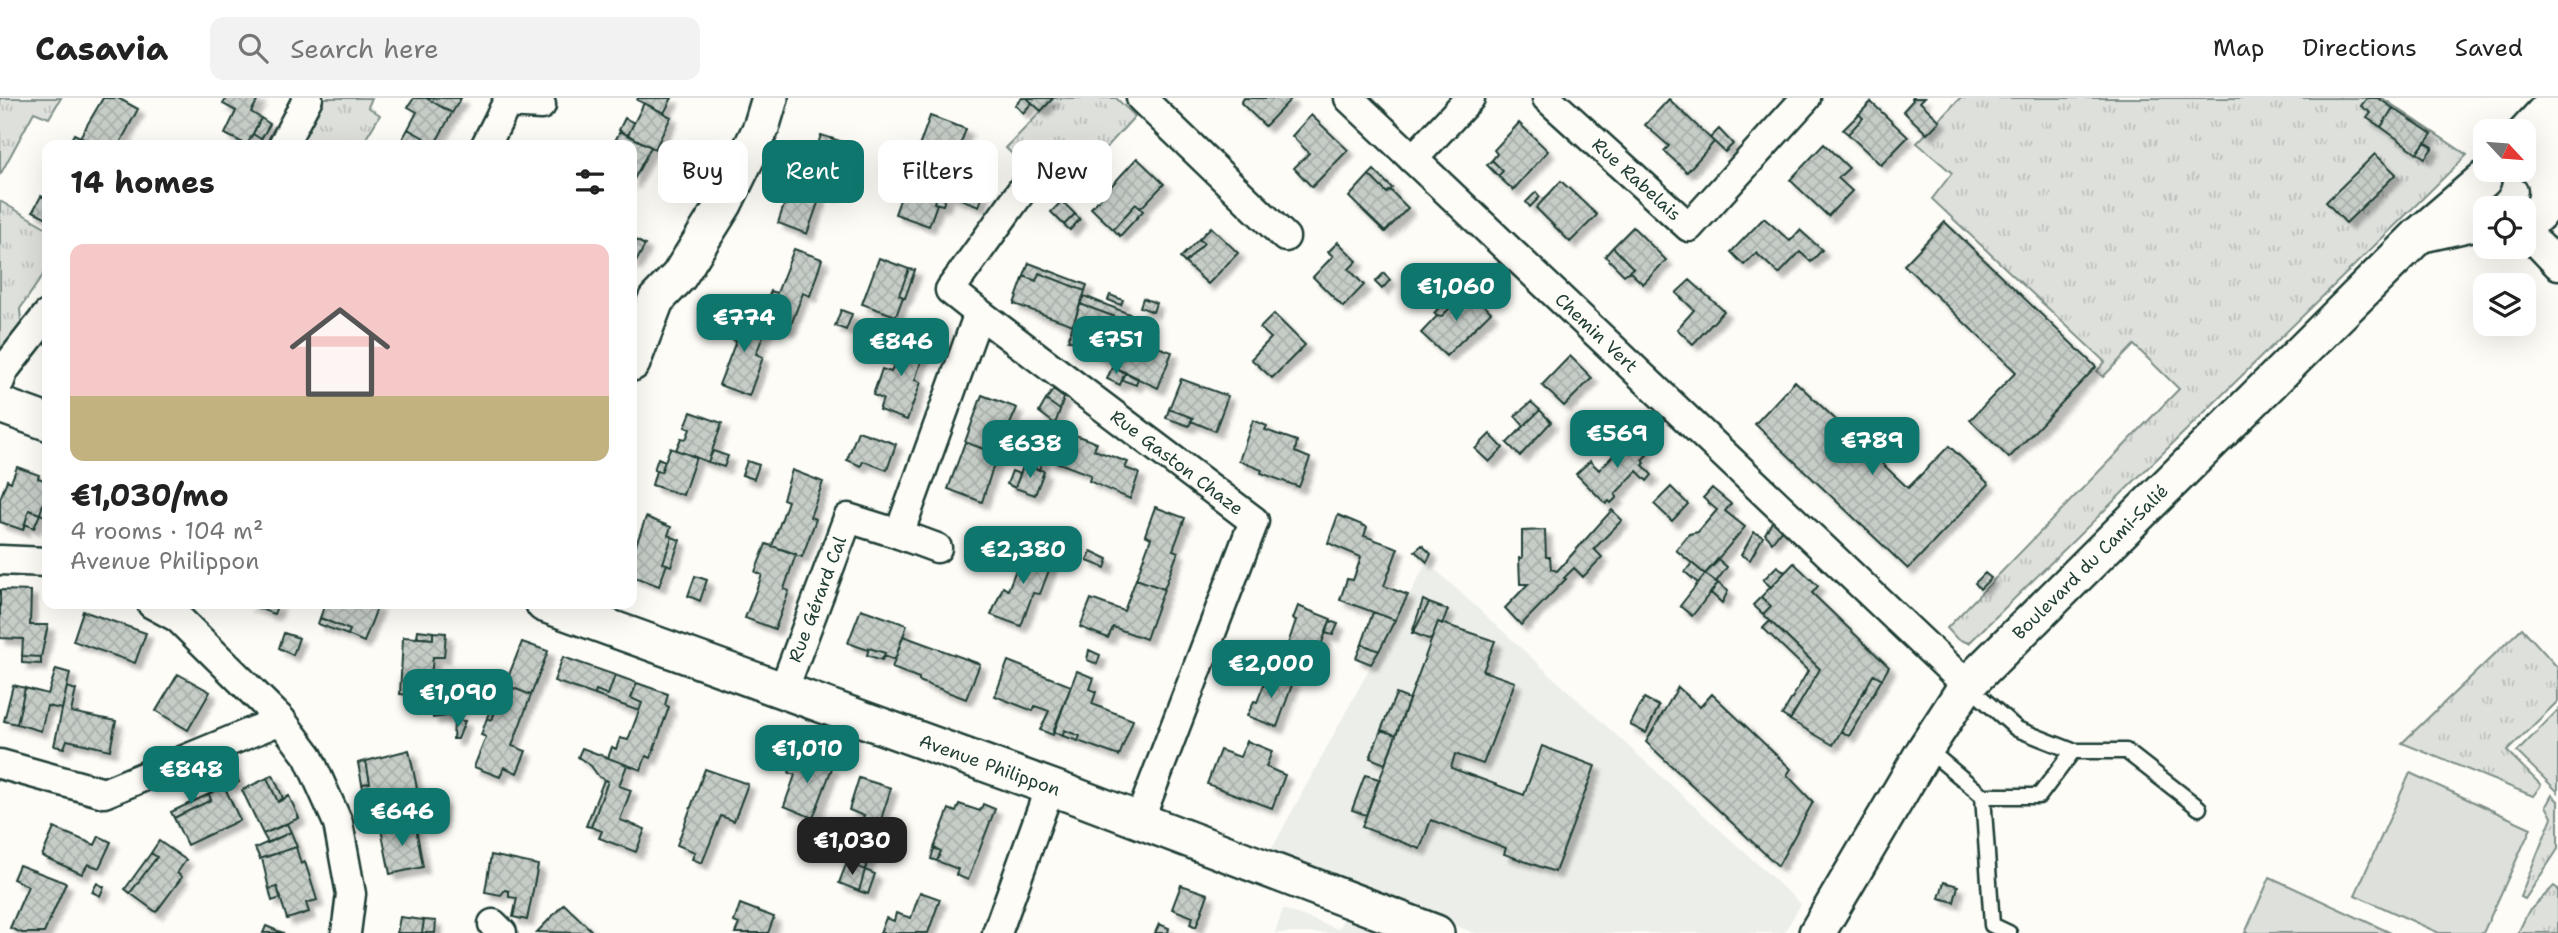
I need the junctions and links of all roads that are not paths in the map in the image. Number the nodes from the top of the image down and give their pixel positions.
1 (307, 98) edge
2 (770, 98) edge
3 (1141, 98) edge
4 (1349, 98) edge
5 (1470, 98) edge
6 (1547, 98) edge
7 (1806, 98) edge
8 (2558, 98) edge
9 (541, 105) dead end
10 (2536, 122) edge
11 (286, 140) edge
12 (488, 140) edge
13 (1413, 159) junction
14 (2485, 186) edge
15 (2541, 196) edge
16 (1012, 203) edge
17 (2473, 223) edge
18 (2419, 234) junction
19 (1285, 237) dead end
20 (2558, 265) edge
21 (644, 304) edge
22 (979, 313) junction
23 (42, 321) edge
24 (637, 338) edge
25 (0, 381) edge
26 (0, 405) edge
27 (42, 420) edge
28 (898, 534) junction
29 (937, 548) dead end
30 (0, 560) edge
31 (42, 562) edge
32 (161, 609) edge
33 (558, 609) edge
34 (1967, 685) junction
35 (783, 691) junction
36 (281, 720) junction
37 (1926, 748) junction
38 (2073, 751) junction
39 (0, 764) edge
40 (1050, 787) junction
41 (1983, 796) junction
42 (2199, 808) dead end
43 (1139, 821) junction
44 (346, 933) edge
45 (997, 933) edge
46 (1436, 933) edge
47 (1817, 933) edge
48 (2009, 933) edge

1 - 11 street
2 - 21 street
3 - 19 street
4 - 13 street, Chemin Vert
5 - 13 street
6 - 7 street, Rue Rabelais
8 - 10 street
9 - 12 street
13 - 34 street, Chemin Vert
14 - 18 street, Boulevard du Cami-Salié
15 - 20 street
16 - 22 street
17 - 18 street
18 - 34 street, Boulevard du Cami-Salié
21 - 24 street
22 - 28 street
22 - 43 street, Rue Gaston Chaze
23 - 25 street
26 - 27 street
28 - 29 street, Rue Gérard Cal
28 - 35 street, Rue Gérard Cal
30 - 31 street
32 - 36 street
33 - 35 street, Avenue Philippon
34 - 37 street, Boulevard du Cami-Salié
34 - 38 lane
35 - 40 street, Avenue Philippon
36 - 39 street
36 - 44 street
37 - 41 lane
37 - 47 street, Boulevard du Cami-Salié
38 - 41 lane
38 - 42 lane
40 - 43 street, Avenue Philippon
40 - 45 street
41 - 48 lane
43 - 46 street, Avenue Philippon

